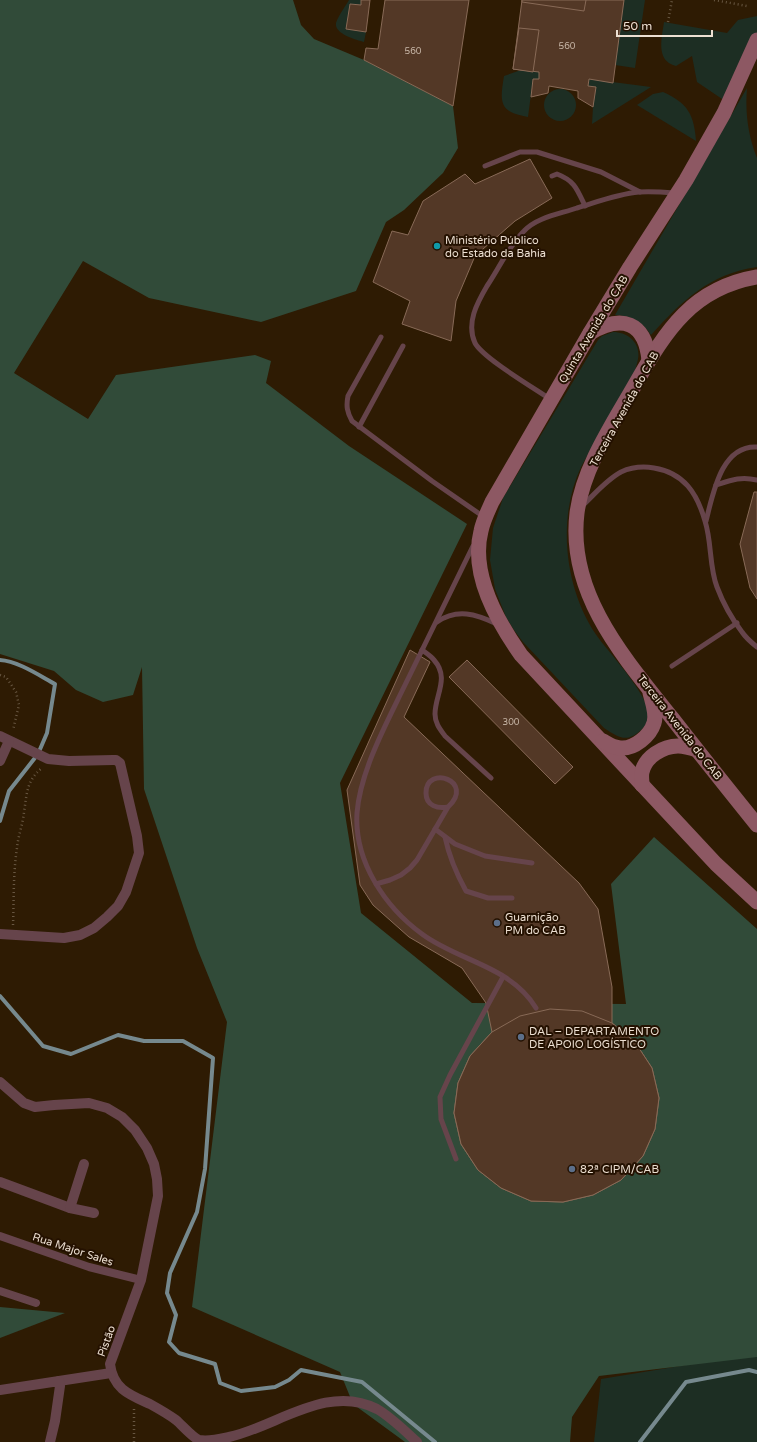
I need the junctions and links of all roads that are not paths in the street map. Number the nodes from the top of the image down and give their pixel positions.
1 (757, 40) edge
2 (485, 166) dead end
3 (552, 176) dead end
4 (640, 192) junction
5 (678, 193) junction
6 (585, 206) junction
7 (757, 277) edge
8 (590, 333) junction
9 (381, 337) dead end
10 (403, 346) dead end
11 (649, 360) junction
12 (551, 399) junction
13 (359, 428) junction
14 (757, 447) edge
15 (757, 480) edge
16 (716, 485) junction
17 (577, 511) junction
18 (706, 522) junction
19 (483, 524) junction
20 (436, 623) junction
21 (737, 623) junction
22 (503, 628) junction
23 (757, 647) edge
24 (422, 650) junction
25 (672, 666) dead end
26 (649, 689) junction
27 (0, 736) edge
28 (597, 738) junction
29 (9, 741) junction
30 (697, 750) junction
31 (0, 761) edge
32 (491, 778) dead end
33 (642, 785) junction
34 (448, 807) junction
35 (757, 825) edge
36 (435, 829) junction
37 (445, 837) junction
38 (532, 863) dead end
39 (376, 884) junction
40 (512, 898) dead end
41 (757, 902) edge
42 (0, 934) edge
43 (503, 977) junction
44 (536, 1008) dead end
45 (0, 1082) edge
46 (456, 1158) dead end
47 (84, 1164) dead end
48 (0, 1182) edge
49 (70, 1208) junction
50 (94, 1213) dead end
51 (0, 1236) edge
52 (141, 1280) junction
53 (0, 1291) edge
54 (36, 1303) dead end
55 (111, 1373) junction
56 (59, 1381) junction
57 (0, 1390) edge
58 (199, 1441) edge
59 (50, 1442) edge
60 (417, 1442) edge

1 - 5 main road, Quinta Avenida do CAB
2 - 4 lane
3 - 6 lane
4 - 5 lane
4 - 6 lane
5 - 8 main road, Quinta Avenida do CAB
6 - 12 lane
7 - 11 main road, Terceira Avenida do CAB
8 - 11 main road
8 - 12 main road, Quinta Avenida do CAB
9 - 13 lane
10 - 13 lane
11 - 17 main road, Terceira Avenida do CAB
12 - 19 main road, Quinta Avenida do CAB
13 - 19 lane
14 - 16 lane
15 - 16 lane
16 - 18 lane
17 - 18 lane
17 - 26 main road, Terceira Avenida do CAB
18 - 21 lane
19 - 20 lane
19 - 22 main road, Quinta Avenida do CAB
20 - 22 lane
20 - 24 lane
21 - 23 lane
21 - 25 lane
22 - 28 main road
24 - 32 lane
24 - 39 lane
26 - 28 main road
26 - 30 main road, Terceira Avenida do CAB
27 - 29 street
28 - 33 main road
29 - 31 street
29 - 42 street
30 - 33 main road
30 - 35 main road, Terceira Avenida do CAB
33 - 41 main road
34 - 34 lane
34 - 36 lane
36 - 37 lane
36 - 39 lane
37 - 38 lane
37 - 40 lane
39 - 43 lane
43 - 44 lane
43 - 46 lane
45 - 52 street, Pistão
47 - 49 street
48 - 49 street
49 - 50 street
51 - 52 street, Rua Major Sales
52 - 55 street, Pistão
53 - 54 street
55 - 56 street
55 - 58 street, Pistão
56 - 57 street
56 - 59 street
58 - 60 street, Pistão

